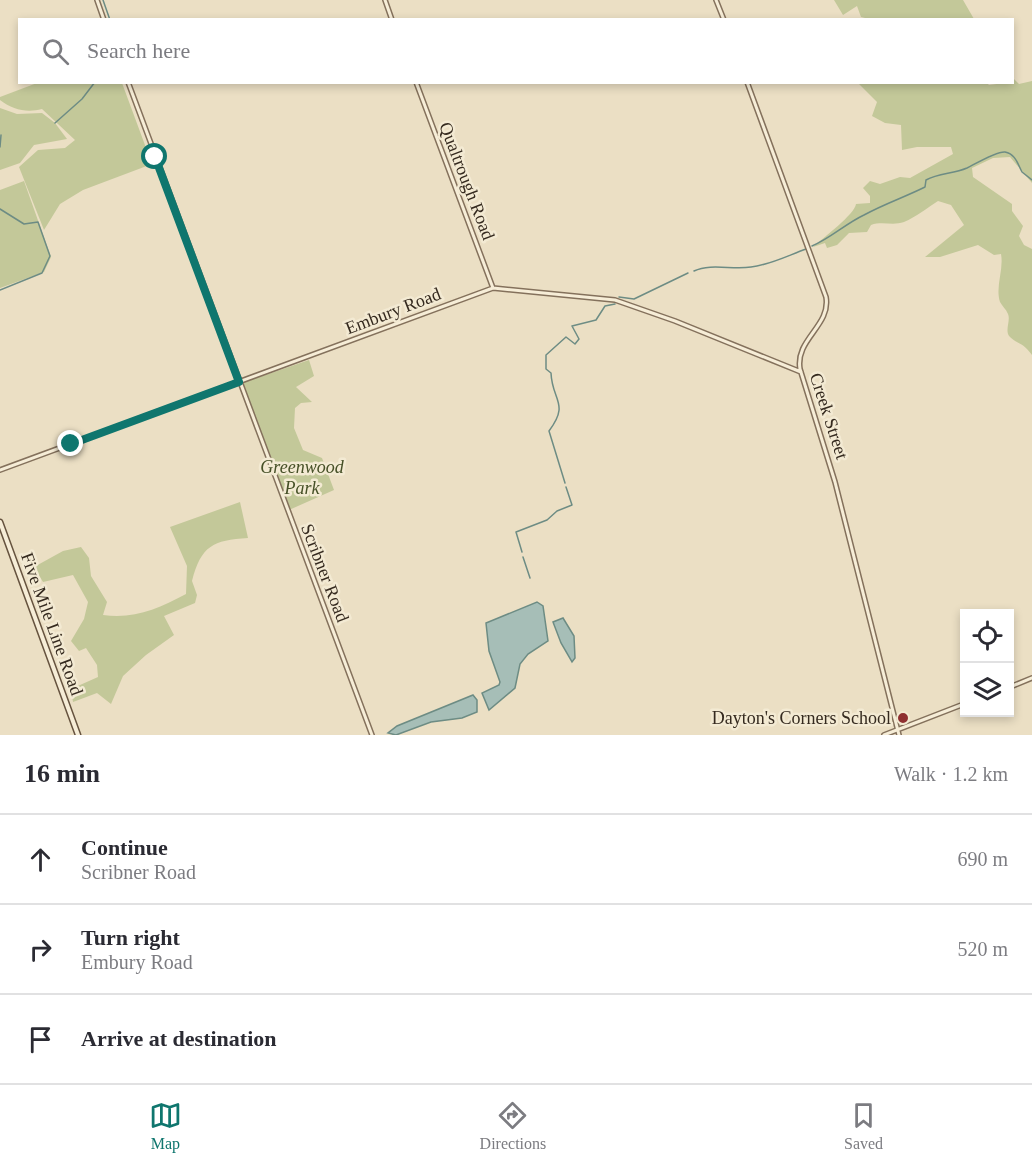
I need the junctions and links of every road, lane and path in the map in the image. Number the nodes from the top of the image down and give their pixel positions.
1 (97, 0) edge
2 (385, 0) edge
3 (716, 0) edge
4 (103, 18) edge
5 (391, 18) edge
6 (723, 18) edge
7 (129, 84) edge
8 (417, 84) edge
9 (748, 84) edge
10 (493, 288) junction
11 (801, 372) junction
12 (239, 382) junction
13 (0, 470) edge
14 (0, 522) edge
15 (1032, 678) edge
16 (1014, 685) edge
17 (960, 706) edge
18 (897, 730) junction
19 (78, 735) edge
20 (372, 735) edge
21 (884, 735) edge
22 (899, 735) edge

1 - 4 street
2 - 5 street
3 - 6 street
7 - 12 street, Scribner Road
8 - 10 street, Qualtrough Road
9 - 11 street, Creek Street
10 - 11 street, Embury Road
10 - 12 street, Embury Road
11 - 18 street, Creek Street
12 - 13 street, Embury Road
12 - 20 street, Scribner Road
14 - 19 main road, Five Mile Line Road
15 - 16 street
17 - 18 street
18 - 21 street
18 - 22 street, Creek Street

